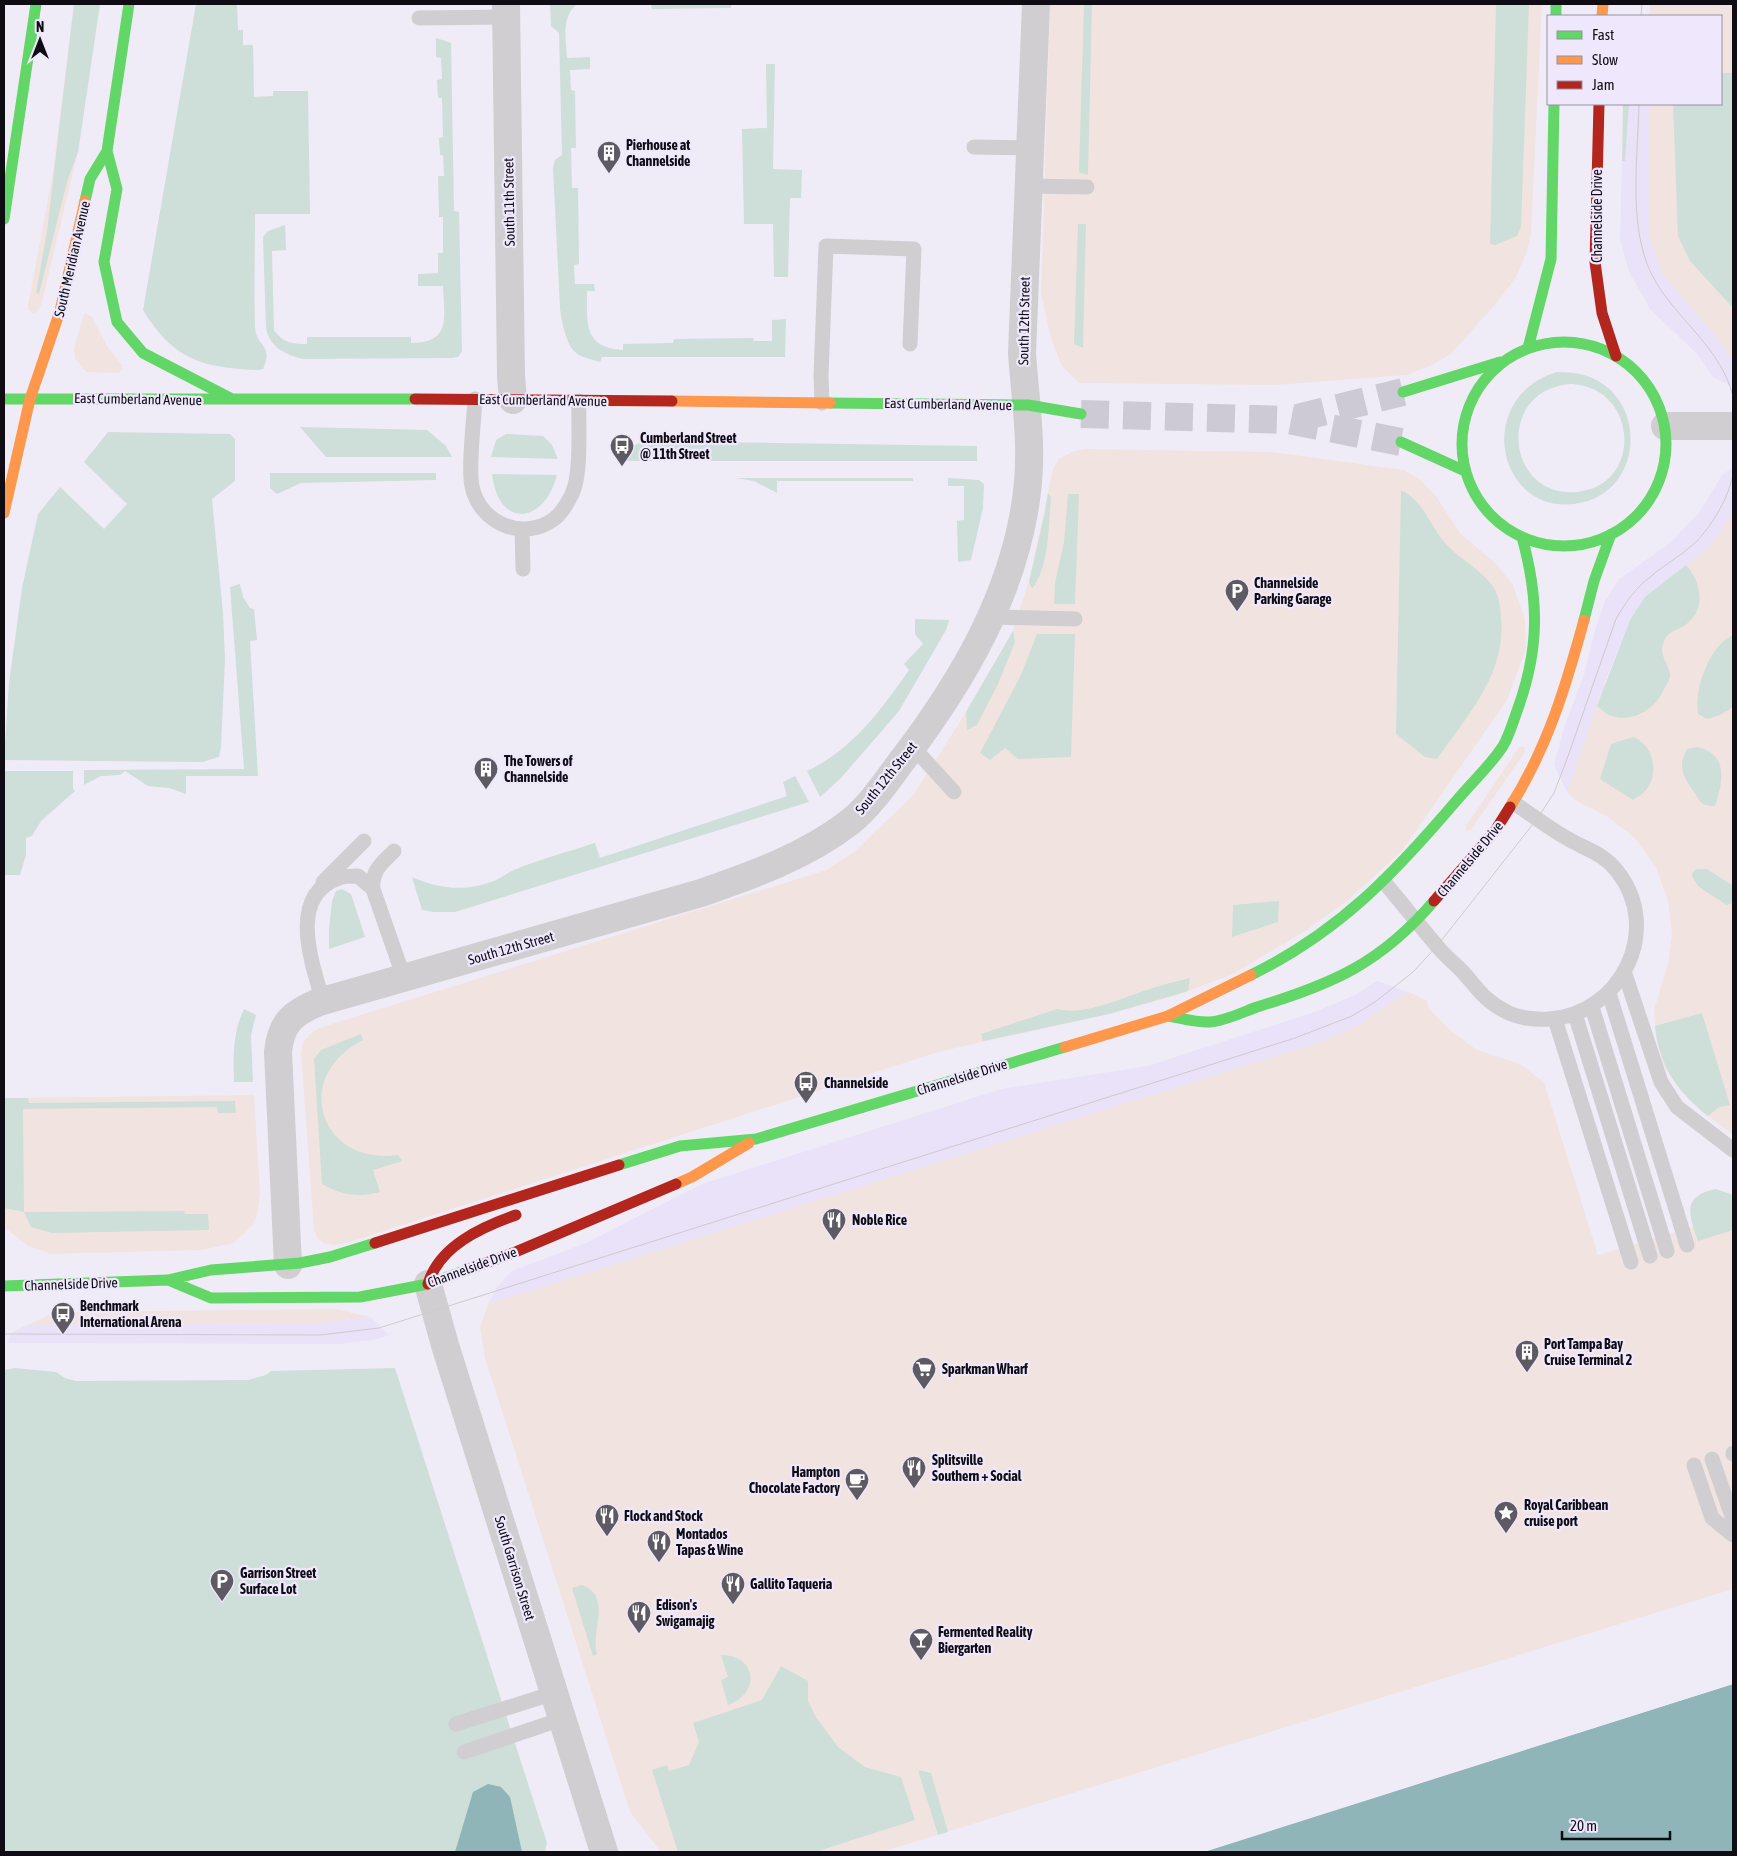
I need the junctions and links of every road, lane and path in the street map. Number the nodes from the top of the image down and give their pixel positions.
1 (36, 4) edge
2 (129, 4) edge
3 (1036, 4) edge
4 (506, 10) edge
5 (419, 18) dead end
6 (1554, 105) edge
7 (1599, 105) edge
8 (974, 147) dead end
9 (1030, 148) junction
10 (107, 151) junction
11 (1028, 186) junction
12 (1087, 187) dead end
13 (4, 219) edge
14 (910, 344) dead end
15 (1528, 348) junction
16 (1616, 356) junction
17 (1504, 361) junction
18 (1403, 392) tunnel mouth
19 (4, 399) edge
20 (30, 399) junction
21 (475, 399) junction
22 (513, 400) junction
23 (235, 401) junction
24 (579, 401) junction
25 (822, 403) junction
26 (1028, 405) junction
27 (1081, 414) tunnel mouth
28 (1665, 426) junction
29 (1733, 426) edge
30 (1401, 442) tunnel mouth
31 (1465, 471) junction
32 (4, 513) edge
33 (522, 530) junction
34 (1611, 534) junction
35 (1522, 537) junction
36 (523, 569) dead end
37 (992, 617) junction
38 (1075, 619) dead end
39 (912, 747) junction
40 (954, 792) dead end
41 (1514, 803) junction
42 (364, 841) dead end
43 (394, 851) dead end
44 (1384, 882) junction
45 (319, 889) junction
46 (372, 889) junction
47 (1418, 920) junction
48 (1624, 971) junction
49 (404, 978) junction
50 (1608, 993) junction
51 (323, 1001) junction
52 (1592, 1007) junction
53 (1575, 1014) junction
54 (1168, 1016) junction
55 (1555, 1019) junction
56 (756, 1139) junction
57 (1733, 1150) edge
58 (625, 1163) junction
59 (578, 1192) dead end
60 (526, 1212) dead end
61 (1687, 1245) dead end
62 (1666, 1251) dead end
63 (1650, 1256) dead end
64 (1631, 1262) dead end
65 (288, 1264) junction
66 (168, 1280) junction
67 (428, 1284) junction
68 (4, 1286) edge
69 (1712, 1459) dead end
70 (1694, 1465) dead end
71 (1733, 1520) edge
72 (1733, 1536) edge
73 (554, 1693) junction
74 (562, 1719) junction
75 (456, 1724) dead end
76 (464, 1752) dead end
77 (604, 1852) edge

1 - 13 main road
2 - 10 main road, South Meridian Avenue
3 - 9 street, South 12th Street
4 - 5 lane
4 - 22 street, South 11th Street
6 - 15 main road
7 - 16 main road, Channelside Drive
8 - 9 lane
9 - 11 street, South 12th Street
10 - 20 main road, South Meridian Avenue
10 - 23 main road
11 - 12 lane
11 - 26 street, South 12th Street
14 - 25 lane
15 - 16 main road
15 - 17 main road
16 - 28 main road
17 - 18 main road
17 - 31 main road
19 - 20 main road, East Cumberland Avenue
20 - 23 main road, East Cumberland Avenue
20 - 32 main road, South Meridian Avenue
21 - 22 main road, East Cumberland Avenue
21 - 23 main road, East Cumberland Avenue
21 - 33 lane
22 - 24 main road, East Cumberland Avenue
24 - 25 main road, East Cumberland Avenue
24 - 33 lane
25 - 26 main road, East Cumberland Avenue
26 - 27 main road, East Cumberland Avenue
26 - 37 street, South 12th Street
28 - 29 street
28 - 34 main road
30 - 31 main road
31 - 35 main road
33 - 36 lane
34 - 35 main road
34 - 41 main road, Channelside Drive
35 - 44 main road, Channelside Drive
37 - 38 lane
37 - 39 street, South 12th Street
39 - 40 lane
39 - 49 street, South 12th Street
41 - 47 main road, Channelside Drive
41 - 48 lane
42 - 45 lane
43 - 46 lane
44 - 47 lane
44 - 54 main road, Channelside Drive
45 - 46 lane
45 - 51 lane
46 - 49 lane
47 - 54 main road, Channelside Drive
47 - 55 lane
48 - 50 lane
48 - 57 lane
49 - 51 street, South 12th Street
50 - 52 lane
50 - 61 lane
51 - 65 street, South 12th Street
52 - 53 lane
52 - 62 lane
53 - 55 lane
53 - 63 lane
54 - 56 main road, Channelside Drive
55 - 64 lane
56 - 58 main road, Channelside Drive
56 - 67 main road, Channelside Drive
58 - 59 main road
58 - 65 main road, Channelside Drive
60 - 67 main road
65 - 66 main road, Channelside Drive
66 - 67 main road, Channelside Drive
66 - 68 main road, Channelside Drive
67 - 73 street, South Garrison Street
69 - 71 lane
70 - 72 lane
73 - 74 street, South Garrison Street
73 - 75 lane
74 - 76 lane
74 - 77 street, South Garrison Street

